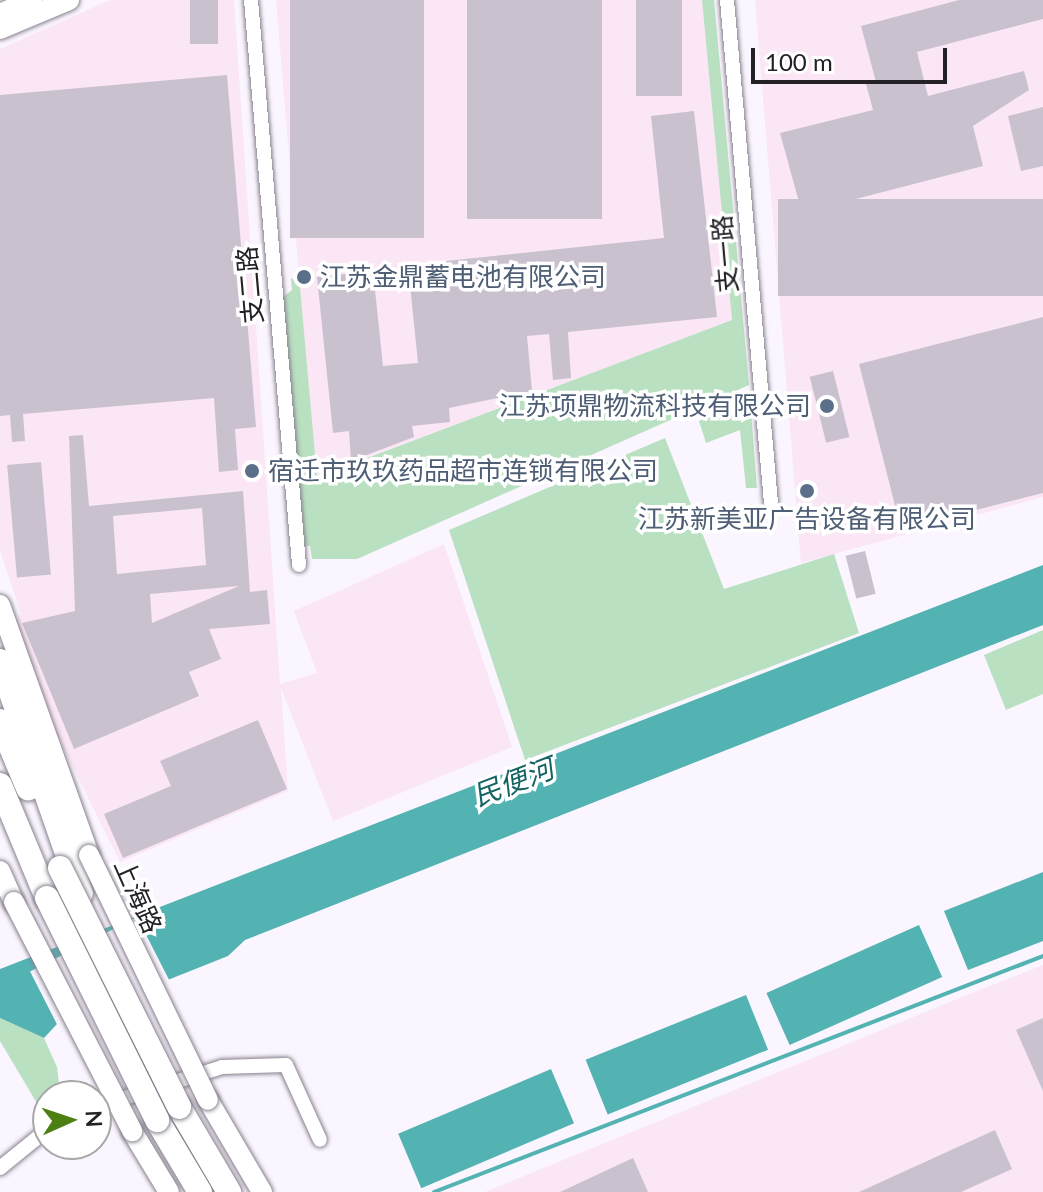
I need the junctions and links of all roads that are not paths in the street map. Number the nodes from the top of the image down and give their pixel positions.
1 (32, 0) edge
2 (69, 0) edge
3 (251, 0) edge
4 (727, 0) edge
5 (0, 14) edge
6 (0, 29) edge
7 (771, 503) dead end
8 (299, 565) dead end
9 (0, 605) edge
10 (0, 661) edge
11 (0, 721) edge
12 (1, 790) edge
13 (73, 862) junction
14 (0, 871) edge
15 (112, 1102) edge
16 (320, 1140) dead end
17 (32, 1142) edge
18 (0, 1168) edge
19 (169, 1192) edge
20 (200, 1192) edge
21 (229, 1192) edge
22 (262, 1192) edge

1 - 5 main road
2 - 6 main road
3 - 8 street, 支二路
4 - 7 street, 支一路
9 - 13 main road, 上海路
10 - 13 highway
11 - 13 highway, 上海路
12 - 20 highway, bridge
13 - 21 highway, 上海路, bridge
13 - 22 main road, 上海路, bridge
14 - 19 main road, bridge
15 - 16 street
17 - 18 street

